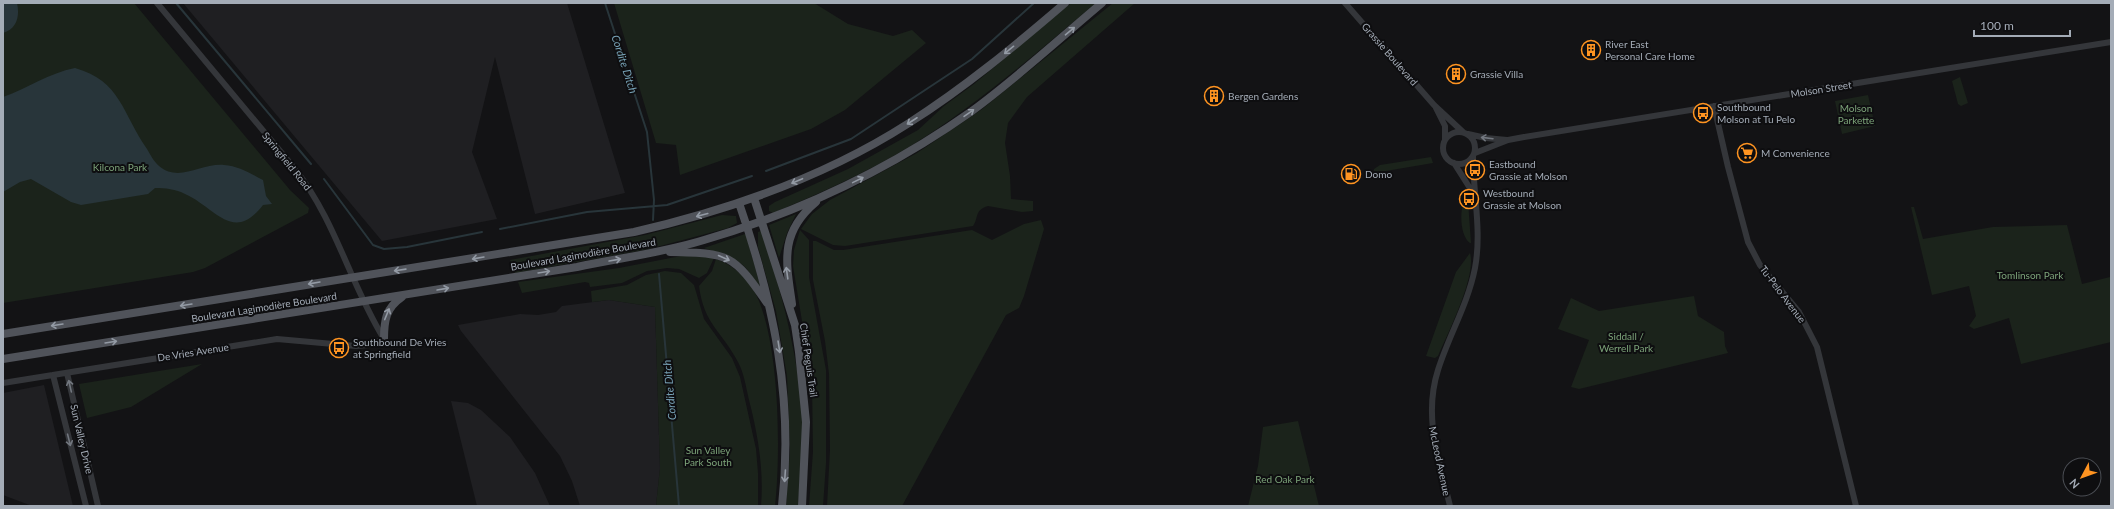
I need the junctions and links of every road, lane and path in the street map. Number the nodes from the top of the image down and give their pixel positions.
1 (157, 3) edge
2 (1065, 3) edge
3 (1102, 3) edge
4 (1346, 3) edge
5 (2111, 42) edge
6 (1434, 105) junction
7 (1714, 106) junction
8 (1465, 132) junction
9 (1444, 140) junction
10 (1508, 140) junction
11 (1474, 155) junction
12 (1454, 163) junction
13 (1474, 194) junction
14 (822, 197) junction
15 (754, 198) junction
16 (739, 203) junction
17 (762, 221) junction
18 (747, 226) junction
19 (658, 252) junction
20 (353, 277) junction
21 (405, 295) junction
22 (364, 302) junction
23 (771, 308) junction
24 (795, 325) junction
25 (3, 334) edge
26 (384, 339) junction
27 (3, 359) edge
28 (66, 372) junction
29 (53, 375) junction
30 (3, 383) edge
31 (86, 506) edge
32 (98, 506) edge
33 (782, 506) edge
34 (802, 506) edge
35 (1450, 506) edge
36 (1856, 506) edge

1 - 20 street, Springfield Road
2 -> 15 main road, Boulevard Lagimodière Boulevard
14 -> 3 main road, Boulevard Lagimodière Boulevard
4 - 6 street, Grassie Boulevard
5 - 7 street, Molson Street
6 - 8 street, Grassie Boulevard
6 - 9 street, Grassie Boulevard
7 - 10 street, Molson Street
7 - 36 street, Tu-Pelo Avenue
8 - 9 street
10 -> 8 street, Molson Street
8 - 11 street
9 - 12 street
10 - 11 street, Molson Street
11 - 12 street
11 - 13 street
12 - 13 street
13 - 35 street, McLeod Avenue
14 - 17 main road, Boulevard Lagimodière Boulevard
24 -> 14 main road
15 - 16 main road, Boulevard Lagimodière Boulevard
15 - 17 main road, Chief Peguis Trail
16 - 18 main road
16 -> 20 main road, Boulevard Lagimodière Boulevard
17 - 18 main road, Boulevard Lagimodière Boulevard
17 - 24 main road, Chief Peguis Trail
18 - 19 main road, Boulevard Lagimodière Boulevard
18 - 23 main road
21 -> 19 main road, Boulevard Lagimodière Boulevard
19 -> 23 main road
20 - 22 street, Springfield Road
20 -> 25 main road, Boulevard Lagimodière Boulevard
21 - 22 main road, Boulevard Lagimodière Boulevard
26 -> 21 main road
22 - 26 street, Springfield Road
27 -> 22 main road, Boulevard Lagimodière Boulevard
23 -> 33 main road
24 - 34 main road, Chief Peguis Trail
26 - 28 street, De Vries Avenue
28 - 29 street, De Vries Avenue
32 -> 28 street, Sun Valley Drive
29 - 30 street, De Vries Avenue
29 -> 31 street, Sun Valley Drive

